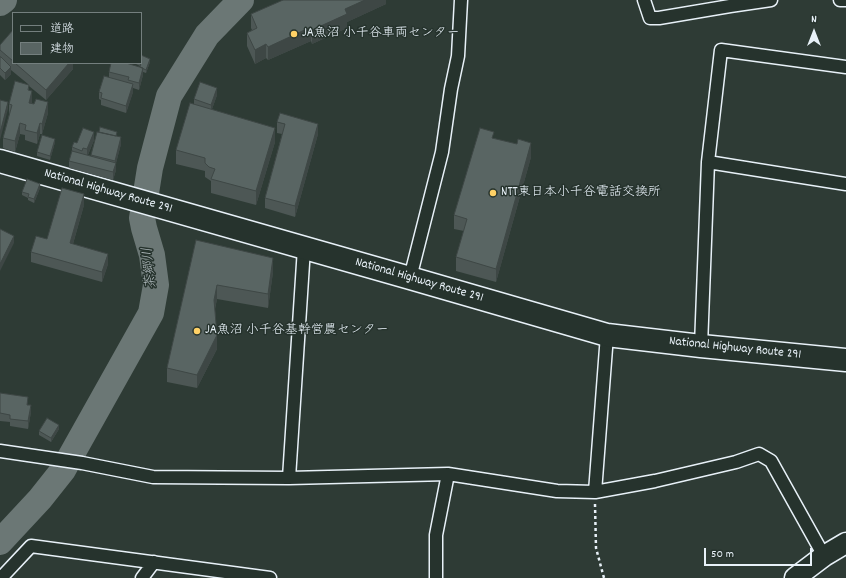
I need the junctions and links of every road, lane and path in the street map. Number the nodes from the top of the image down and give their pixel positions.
1 (461, 0) edge
2 (644, 0) edge
3 (771, 0) edge
4 (840, 0) edge
5 (846, 0) edge
6 (846, 67) edge
7 (0, 161) edge
8 (708, 162) junction
9 (846, 184) edge
10 (304, 248) junction
11 (410, 278) junction
12 (607, 335) junction
13 (701, 346) junction
14 (846, 360) edge
15 (0, 451) edge
16 (448, 474) junction
17 (288, 478) junction
18 (595, 492) junction
19 (846, 543) edge
20 (824, 556) junction
21 (154, 562) junction
22 (1, 578) edge
23 (142, 578) edge
24 (270, 578) edge
25 (436, 578) edge
26 (604, 578) edge
27 (795, 578) edge

1 - 11 street
2 - 3 street
4 - 5 street
6 - 8 street
7 - 10 highway, National Highway Route 291
8 - 9 street
8 - 13 street
10 - 11 highway, National Highway Route 291
10 - 17 street
11 - 12 highway, National Highway Route 291
12 - 13 highway, National Highway Route 291
12 - 18 street
13 - 14 highway, National Highway Route 291
15 - 17 street
16 - 17 street
16 - 18 street
16 - 25 street
18 - 20 street
18 - 26 path
19 - 20 main road
20 - 27 main road
21 - 22 street
21 - 23 street
21 - 24 street

